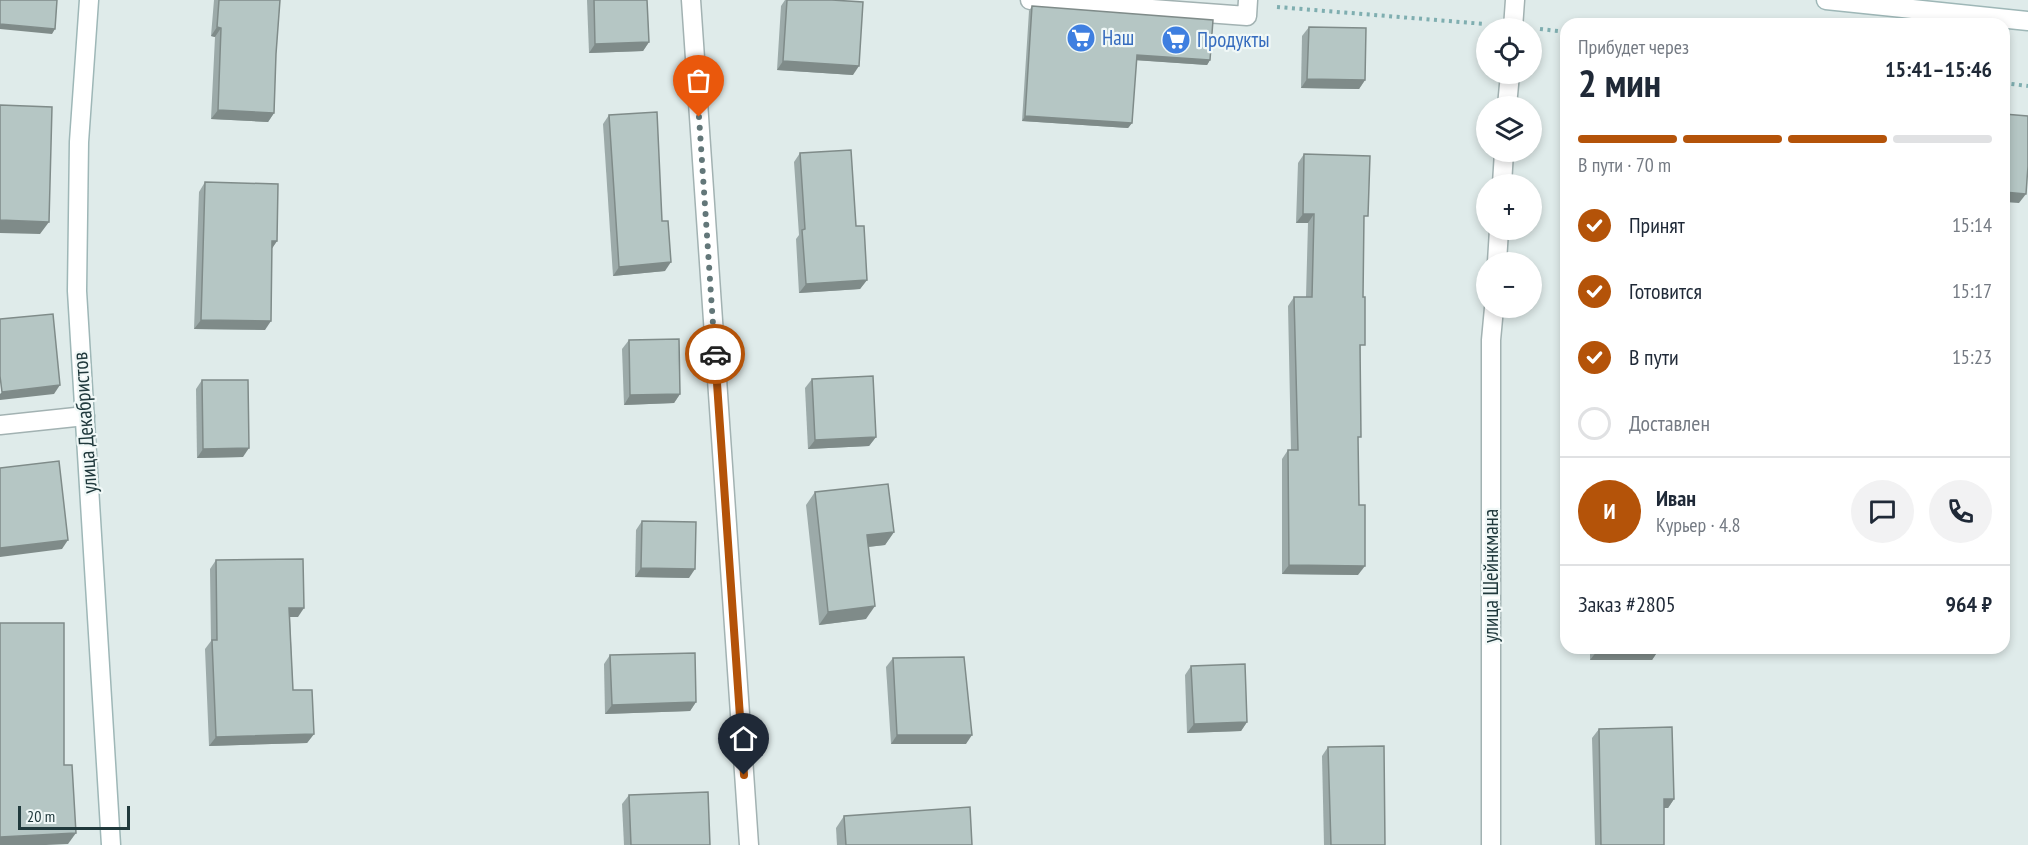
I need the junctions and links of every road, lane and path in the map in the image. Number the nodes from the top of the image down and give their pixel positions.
1 (89, 0) edge
2 (691, 0) edge
3 (1030, 0) edge
4 (1515, 0) edge
5 (1826, 0) edge
6 (1248, 2) edge
7 (1514, 18) edge
8 (1999, 18) edge
9 (2010, 19) edge
10 (2028, 21) edge
11 (1476, 24) edge
12 (1542, 30) edge
13 (1560, 31) edge
14 (2010, 84) edge
15 (2028, 86) edge
16 (1493, 318) edge
17 (85, 416) junction
18 (0, 425) edge
19 (111, 845) edge
20 (748, 845) edge
21 (1491, 845) edge

1 - 17 street, улица Декабристов
2 - 20 street
3 - 6 street
4 - 7 street
5 - 8 street
6 - 11 path
9 - 10 street
12 - 13 path
14 - 15 path
16 - 21 street, улица Шейнкмана
17 - 18 street
17 - 19 street, улица Декабристов

